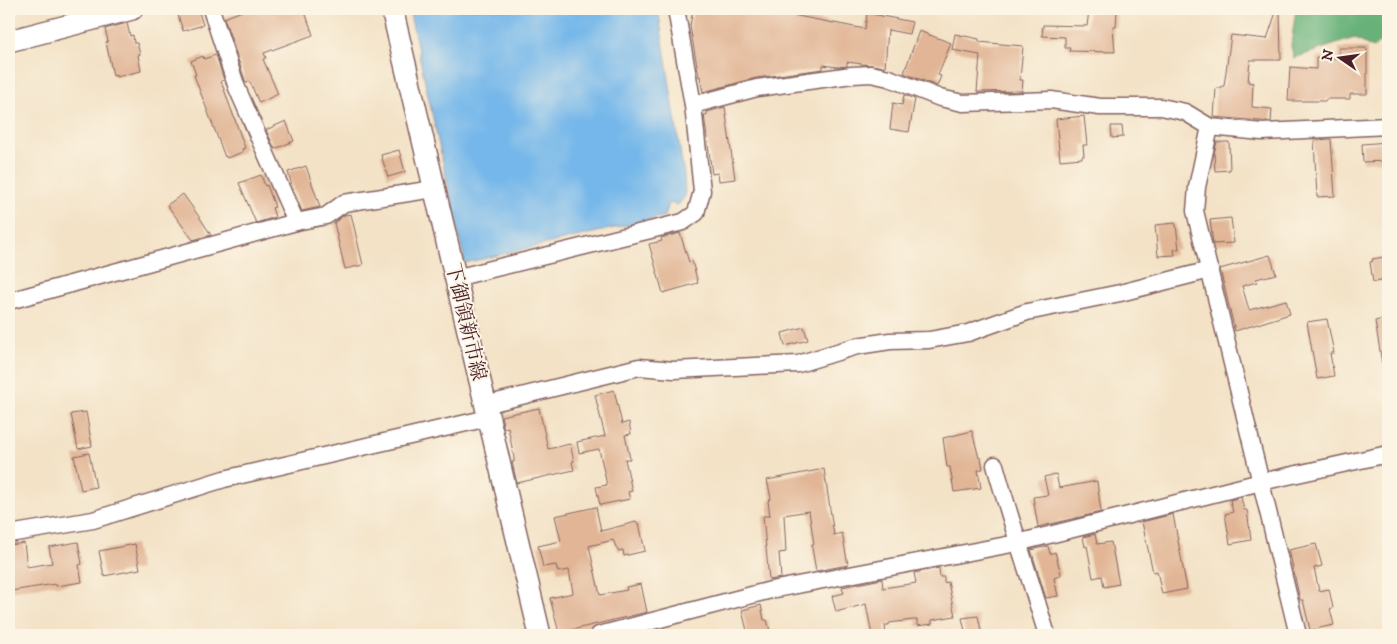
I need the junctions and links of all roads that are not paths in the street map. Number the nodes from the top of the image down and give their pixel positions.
1 (132, 9) edge
2 (211, 9) edge
3 (392, 9) edge
4 (676, 9) edge
5 (9, 41) edge
6 (694, 105) junction
7 (1388, 126) edge
8 (1210, 127) junction
9 (434, 189) junction
10 (296, 222) junction
11 (1210, 270) junction
12 (455, 278) junction
13 (9, 301) edge
14 (486, 411) junction
15 (1388, 454) edge
16 (995, 465) dead end
17 (1261, 482) junction
18 (9, 534) edge
19 (1018, 543) junction
20 (540, 635) edge
21 (599, 635) edge
22 (1047, 635) edge
23 (1298, 635) edge

1 - 5 main road
2 - 10 street
3 - 9 main road, 下御領新市線
4 - 6 street
6 - 8 street
6 - 12 street
7 - 8 street
8 - 11 street
9 - 10 street
9 - 12 main road, 下御領新市線
10 - 13 street
11 - 14 street
11 - 17 street
12 - 14 main road, 下御領新市線
14 - 18 street
14 - 20 main road, 下御領新市線
15 - 17 street
16 - 19 street
17 - 19 street
17 - 23 street
19 - 21 street
19 - 22 street

